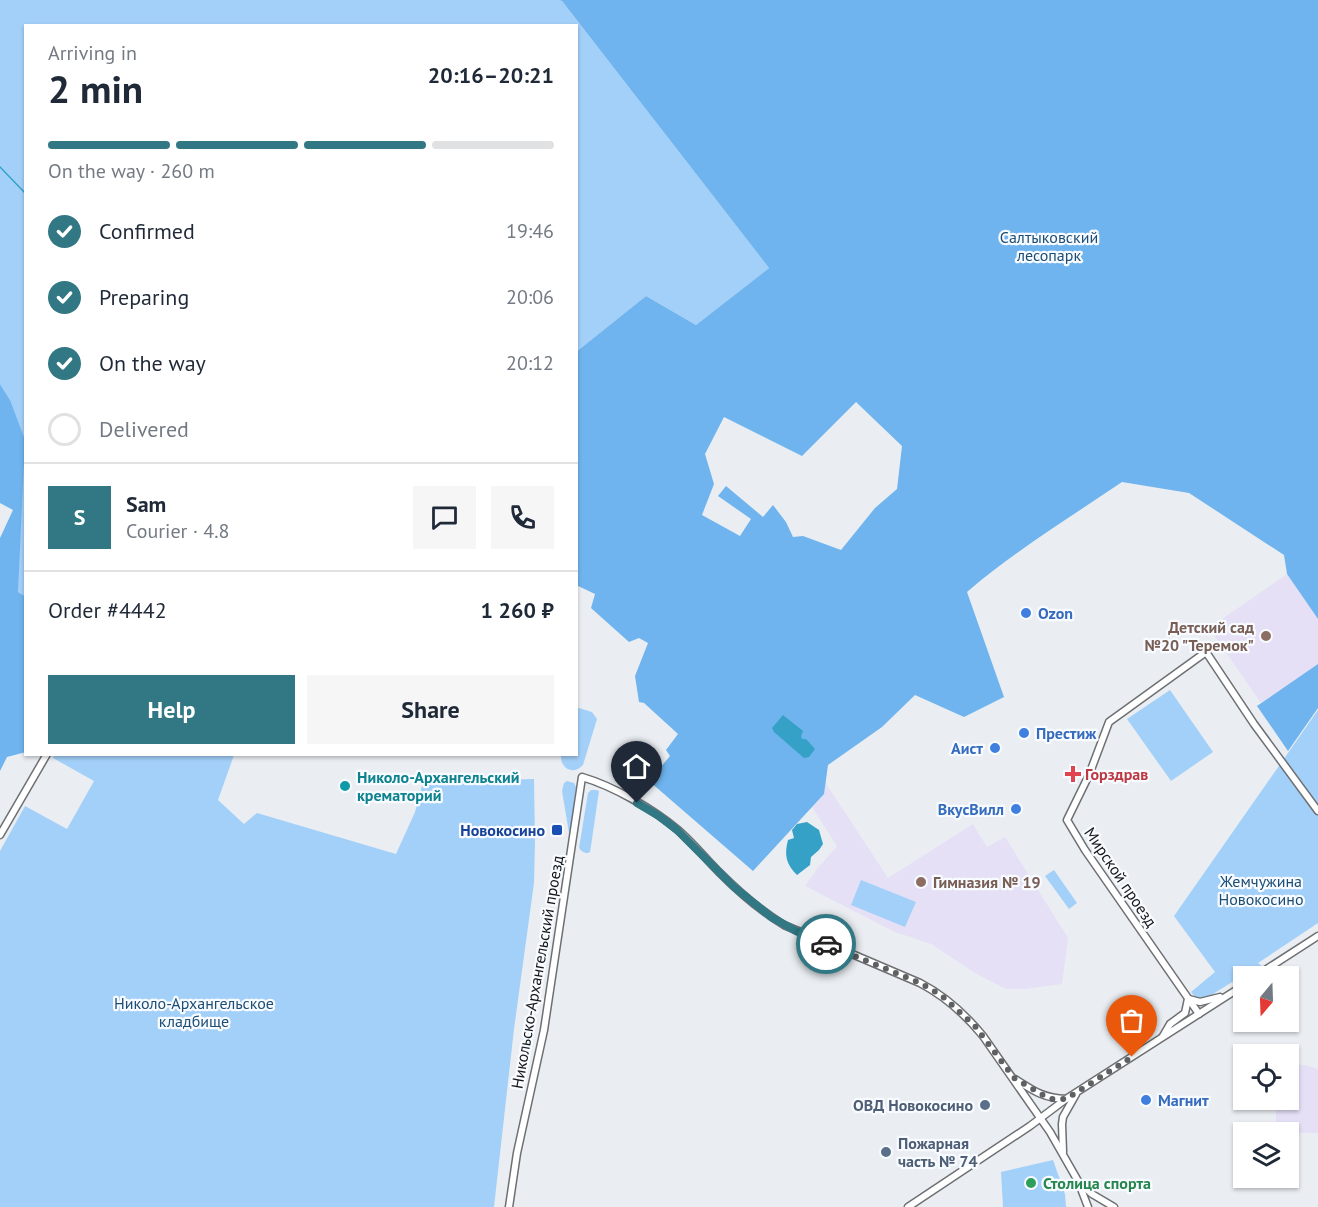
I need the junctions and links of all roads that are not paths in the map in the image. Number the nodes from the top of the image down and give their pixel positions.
1 (46, 756) edge
2 (1318, 811) edge
3 (0, 836) edge
4 (1318, 936) edge
5 (1272, 966) edge
6 (1233, 992) edge
7 (1227, 996) junction
8 (1188, 999) junction
9 (1199, 1014) junction
10 (1162, 1037) junction
11 (1014, 1078) junction
12 (1077, 1092) junction
13 (1066, 1099) junction
14 (1041, 1118) junction
15 (1064, 1156) junction
16 (1078, 1181) junction
17 (509, 1207) edge
18 (908, 1207) edge
19 (1088, 1207) edge
20 (1114, 1207) edge

1 - 3 street
2 - 8 street, Мирской проезд
4 - 5 street
6 - 7 street
7 - 8 street
7 - 9 street
8 - 9 street, Мирской проезд
8 - 10 street
9 - 10 street
10 - 12 street
11 - 13 street
11 - 14 street
11 - 17 street, Никольско-Архангельский проезд
12 - 13 street
12 - 15 street
13 - 14 street
14 - 15 street
14 - 18 street
15 - 16 street
16 - 19 street
16 - 20 street

